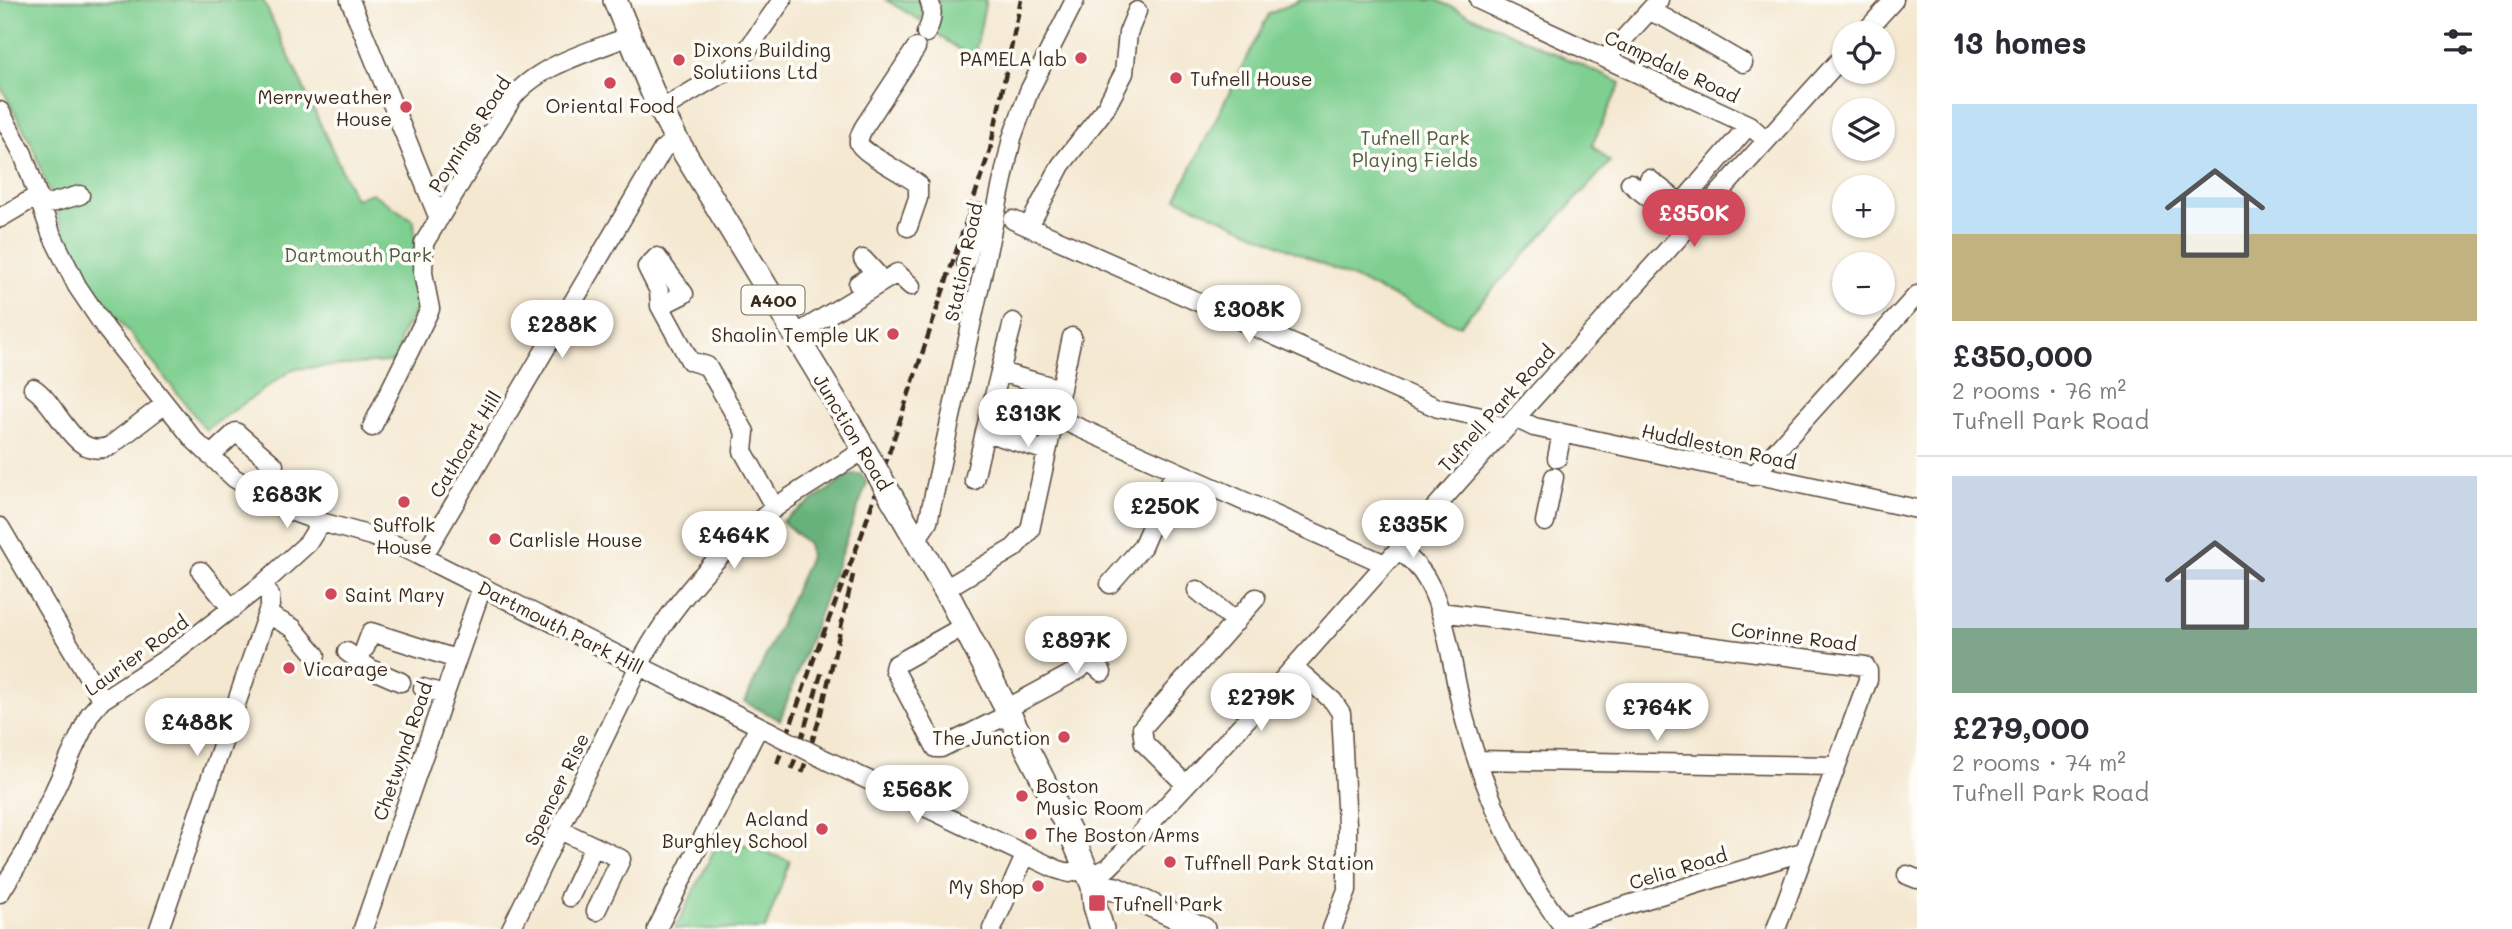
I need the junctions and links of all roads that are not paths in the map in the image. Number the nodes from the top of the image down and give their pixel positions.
1 (350, 0) edge
2 (615, 0) edge
3 (782, 0) edge
4 (929, 0) edge
5 (1075, 0) edge
6 (1479, 0) edge
7 (1895, 0) edge
8 (1654, 6) edge
9 (1137, 11) dead end
10 (1875, 21) edge
11 (926, 33) dead end
12 (629, 36) junction
13 (916, 48) dead end
14 (1606, 58) junction
15 (1743, 63) dead end
16 (1832, 68) edge
17 (660, 110) junction
18 (0, 111) edge
19 (1749, 125) junction
20 (676, 139) junction
21 (1766, 140) junction
22 (1715, 164) junction
23 (1732, 178) junction
24 (1649, 180) dead end
25 (1630, 183) dead end
26 (80, 195) dead end
27 (39, 201) junction
28 (1681, 204) junction
29 (995, 216) junction
30 (0, 218) edge
31 (439, 219) junction
32 (1692, 223) junction
33 (908, 227) dead end
34 (863, 259) dead end
35 (966, 262) dead end
36 (911, 286) dead end
37 (1917, 295) edge
38 (660, 306) dead end
39 (1013, 321) dead end
40 (792, 330) junction
41 (1072, 337) dead end
42 (1000, 372) junction
43 (33, 388) dead end
44 (1061, 389) junction
45 (164, 404) junction
46 (1055, 417) junction
47 (1510, 423) junction
48 (372, 427) dead end
49 (985, 432) junction
50 (1562, 433) junction
51 (864, 450) junction
52 (1047, 452) junction
53 (210, 456) junction
54 (1557, 458) dead end
55 (274, 465) dead end
56 (1175, 471) junction
57 (1753, 475) junction
58 (1554, 477) dead end
59 (974, 480) dead end
60 (775, 508) junction
61 (1917, 509) edge
62 (1545, 522) dead end
63 (321, 523) junction
64 (0, 527) edge
65 (916, 540) junction
66 (1398, 549) junction
67 (422, 557) junction
68 (1385, 564) junction
69 (201, 570) dead end
70 (263, 584) junction
71 (1110, 584) dead end
72 (482, 587) junction
73 (945, 589) junction
74 (1197, 590) dead end
75 (1256, 598) dead end
76 (232, 609) junction
77 (1440, 612) junction
78 (267, 614) junction
79 (1236, 622) junction
80 (964, 626) junction
81 (316, 654) dead end
82 (456, 659) junction
83 (639, 666) junction
84 (1294, 667) junction
85 (1102, 672) dead end
86 (401, 682) dead end
87 (424, 688) dead end
88 (444, 694) junction
89 (103, 700) junction
90 (1008, 711) junction
91 (764, 729) junction
92 (1477, 760) junction
93 (1836, 766) junction
94 (1186, 785) junction
95 (560, 830) junction
96 (594, 846) junction
97 (1805, 851) junction
98 (1025, 856) junction
99 (1089, 877) junction
100 (0, 893) edge
101 (570, 897) dead end
102 (596, 911) dead end
103 (1564, 927) edge
104 (159, 929) edge
105 (363, 929) edge
106 (511, 929) edge
107 (657, 929) edge
108 (992, 929) edge
109 (1102, 929) edge
110 (1203, 929) edge
111 (1332, 929) edge
112 (1776, 929) edge

1 - 31 street
2 - 12 main road, Junction Road / A400
3 - 17 street
4 - 11 street
5 - 29 street, Station Road
6 - 14 street, Campdale Road
7 - 10 street
8 - 14 street
8 - 15 street
9 - 47 street, Huddleston Road
12 - 17 main road, Junction Road / A400
12 - 31 street, Poynings Road
13 - 33 street
14 - 19 street, Campdale Road
16 - 21 street, Tufnell Park Road
17 - 20 main road, Junction Road / A400
18 - 27 street, Dartmouth Park Hill
19 - 21 street, Campdale Road
19 - 22 street
20 - 40 main road, Junction Road / A400
20 - 67 street, Cathcart Hill
21 - 23 street, Tufnell Park Road
22 - 23 street
22 - 28 street
23 - 32 street, Tufnell Park Road
24 - 28 street
25 - 32 street
26 - 27 street
27 - 30 street
27 - 45 street, Dartmouth Park Hill
28 - 32 street
29 - 35 street
29 - 65 street, Station Road
31 - 48 street, Poynings Road
32 - 47 street, Tufnell Park Road
34 - 40 street
36 - 40 street
37 - 57 street
38 - 60 street
39 - 42 street
40 - 51 main road, Junction Road / A400, bridge
41 - 44 street
42 - 44 street
42 - 49 street
43 - 45 street
44 - 46 street
45 - 53 street, Dartmouth Park Hill
46 - 52 street
46 - 56 street
47 - 50 street, Huddleston Road
47 - 66 street, Tufnell Park Road
49 - 52 street
49 - 59 street
50 - 54 street
50 - 57 street, Huddleston Road
51 - 60 street, Spencer Rise, bridge
51 - 65 main road, Junction Road / A400, bridge
52 - 73 street
53 - 55 street
53 - 63 street, Dartmouth Park Hill
56 - 68 street
56 - 71 street
57 - 61 street, Huddleston Road
58 - 62 street
60 - 83 street, Spencer Rise
63 - 67 street, Dartmouth Park Hill
63 - 70 street, Laurier Road
64 - 89 street
65 - 73 main road, Junction Road / A400
66 - 68 street, Tufnell Park Road
66 - 77 street
67 - 72 street, Dartmouth Park Hill
68 - 84 street, Tufnell Park Road
69 - 76 street
70 - 76 street, Laurier Road
70 - 78 street
72 - 82 street, Chetwynd Road
72 - 83 street, Dartmouth Park Hill
73 - 80 main road, Junction Road / A400
74 - 79 street
75 - 79 street
76 - 89 street, Laurier Road
77 - 92 street
77 - 93 street, Corinne Road
78 - 81 street
78 - 104 street
79 - 94 street
80 - 90 main road, Junction Road / A400
80 - 90 street
82 - 86 street
82 - 88 street, Chetwynd Road
83 - 91 street, Dartmouth Park Hill
83 - 95 street, Spencer Rise
84 - 94 street, Tufnell Park Road
84 - 111 street
85 - 90 street
87 - 88 street
88 - 105 street, Chetwynd Road
89 - 100 street, Laurier Road
90 - 99 main road, Junction Road / A400
91 - 98 street, Dartmouth Park Hill, bridge
91 - 107 street
92 - 93 street
92 - 103 street
93 - 97 street, Corinne Road
94 - 99 street, Tufnell Park Road
95 - 96 street
95 - 106 street, Spencer Rise
96 - 101 street
96 - 102 street
97 - 103 street, Celia Road
97 - 112 street, Corinne Road
98 - 99 street, Dartmouth Park Hill
98 - 108 street
99 - 109 main road, A400
99 - 110 main road

